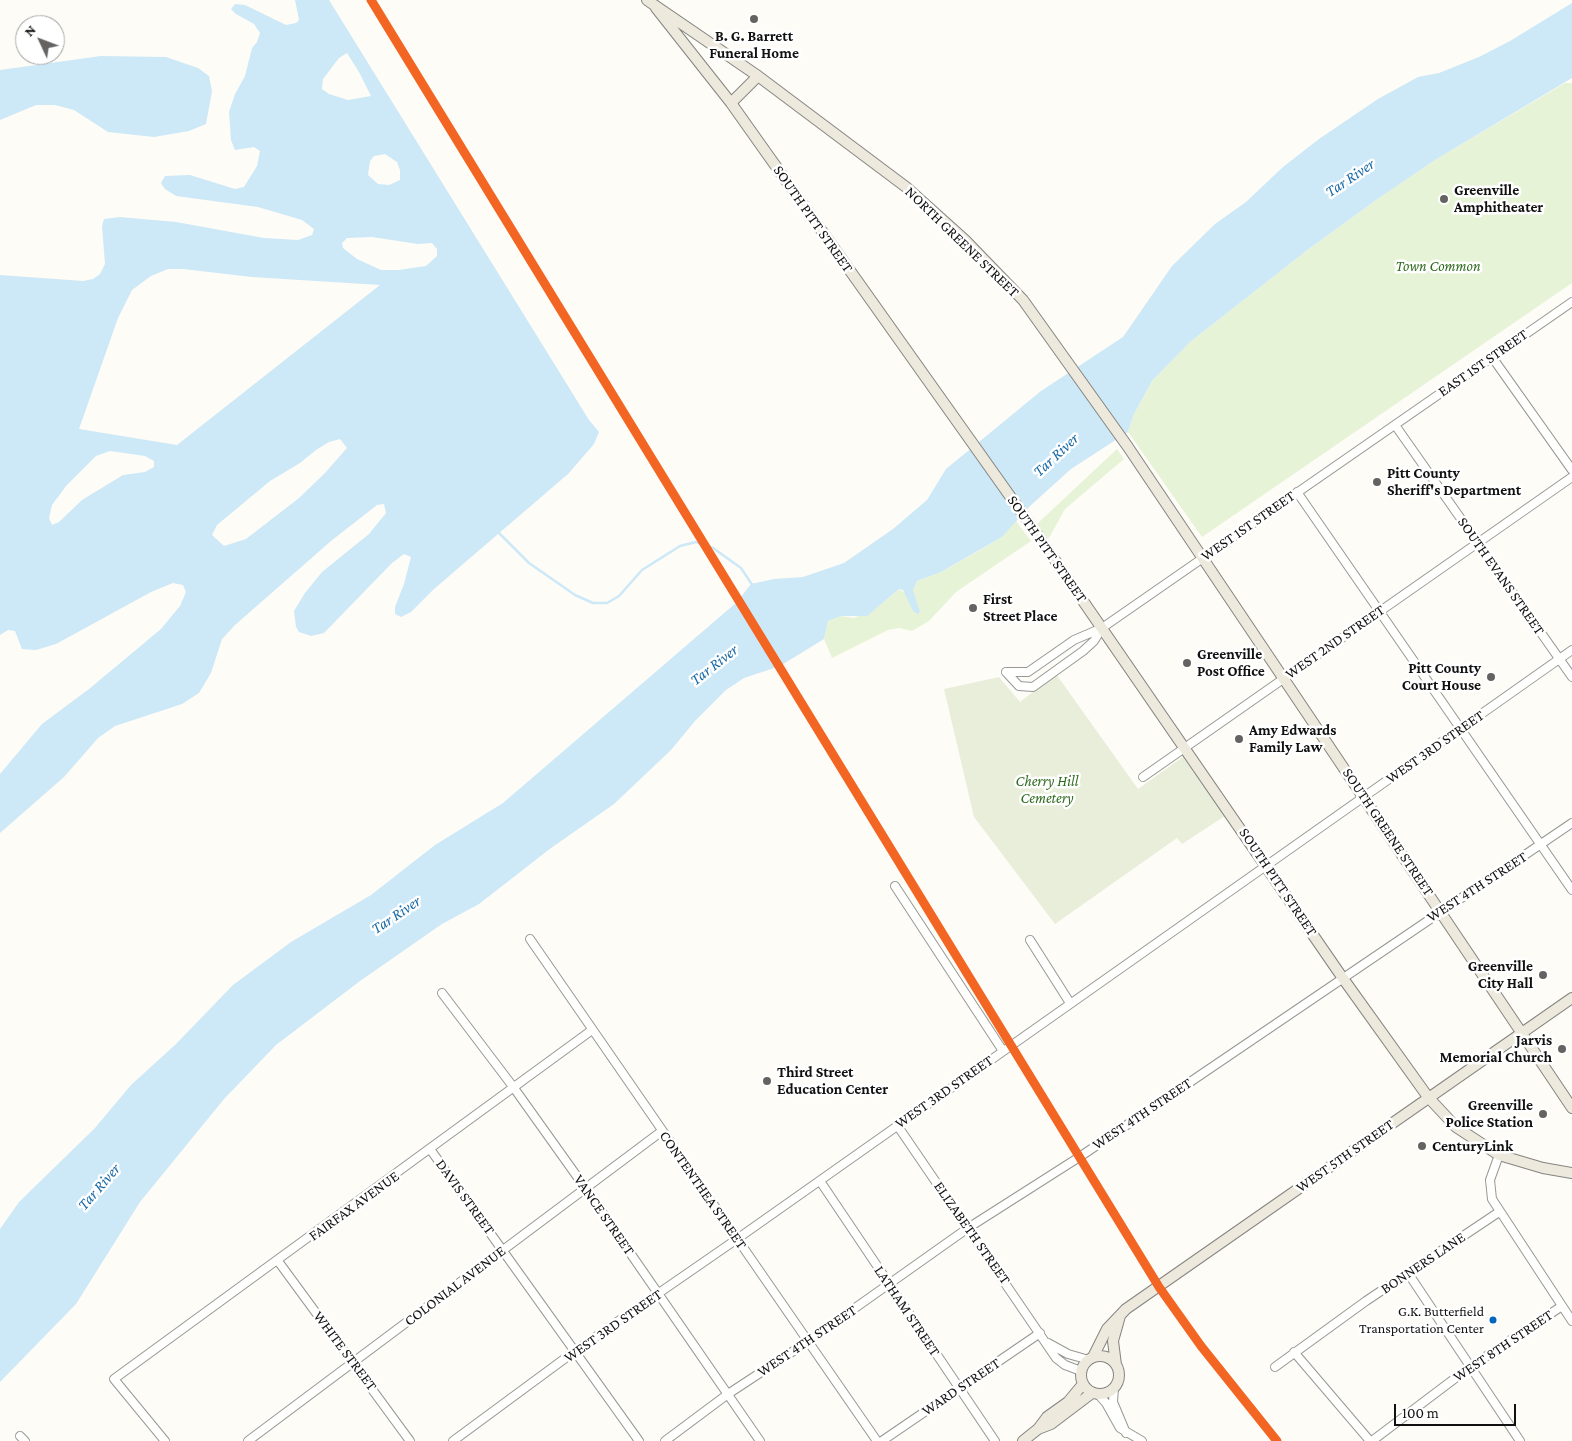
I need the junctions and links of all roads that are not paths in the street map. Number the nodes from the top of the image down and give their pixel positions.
1 (647, 0) edge
2 (656, 8) junction
3 (758, 76) junction
4 (731, 103) junction
5 (1572, 302) edge
6 (1492, 357) junction
7 (1395, 425) junction
8 (1572, 470) edge
9 (1572, 477) edge
10 (1297, 492) junction
11 (1478, 543) junction
12 (1202, 558) junction
13 (1379, 611) junction
14 (1102, 628) junction
15 (1572, 650) edge
16 (1059, 651) junction
17 (1559, 659) junction
18 (1068, 663) junction
19 (1026, 672) junction
20 (1283, 678) junction
21 (1572, 678) edge
22 (1024, 688) junction
23 (1461, 729) junction
24 (1185, 748) junction
25 (1143, 777) dead end
26 (1364, 797) junction
27 (1572, 823) edge
28 (1541, 845) junction
29 (1267, 865) junction
30 (895, 886) dead end
31 (1572, 890) edge
32 (1441, 910) junction
33 (530, 939) dead end
34 (1030, 940) dead end
35 (1342, 978) junction
36 (442, 994) dead end
37 (1572, 998) edge
38 (1070, 1002) junction
39 (592, 1030) junction
40 (1522, 1033) junction
41 (1003, 1051) junction
42 (514, 1088) junction
43 (1428, 1097) junction
44 (1572, 1108) edge
45 (896, 1125) junction
46 (662, 1131) junction
47 (430, 1149) junction
48 (1499, 1155) junction
49 (1572, 1173) edge
50 (820, 1181) junction
51 (586, 1189) junction
52 (1500, 1212) junction
53 (968, 1228) junction
54 (737, 1239) junction
55 (502, 1250) junction
56 (278, 1261) junction
57 (1408, 1274) junction
58 (889, 1284) junction
59 (659, 1294) junction
60 (1562, 1306) junction
61 (1120, 1315) junction
62 (1572, 1321) edge
63 (1040, 1333) junction
64 (807, 1342) junction
65 (1046, 1342) junction
66 (575, 1351) junction
67 (1294, 1352) junction
68 (1091, 1358) junction
69 (354, 1362) junction
70 (1116, 1365) junction
71 (1470, 1367) junction
72 (1275, 1368) dead end
73 (1081, 1372) junction
74 (1083, 1384) junction
75 (1114, 1388) junction
76 (959, 1389) junction
77 (1095, 1393) junction
78 (728, 1394) junction
79 (1038, 1429) junction
80 (1126, 1432) junction
81 (165, 1441) edge
82 (248, 1441) edge
83 (410, 1441) edge
84 (453, 1441) edge
85 (638, 1441) edge
86 (664, 1441) edge
87 (760, 1441) edge
88 (877, 1441) edge
89 (882, 1441) edge
90 (995, 1441) edge
91 (1023, 1441) edge
92 (1142, 1441) edge
93 (1371, 1441) edge
94 (1520, 1441) edge

1 - 2 main road, NORTH GREENE STREET
2 - 3 main road, NORTH GREENE STREET
2 - 4 main road, SOUTH PITT STREET
3 - 4 main road
3 - 12 main road, NORTH GREENE STREET
4 - 14 main road, SOUTH PITT STREET
5 - 6 street, EAST 1ST STREET
6 - 7 street, EAST 1ST STREET
6 - 8 street
7 - 10 street, WEST 1ST STREET
7 - 11 street, SOUTH EVANS STREET
9 - 11 street, WEST 2ND STREET
10 - 12 street, WEST 1ST STREET
10 - 13 street
11 - 13 street, WEST 2ND STREET
11 - 17 street, SOUTH EVANS STREET
12 - 14 street, WEST 1ST STREET
12 - 20 main road, SOUTH GREENE STREET
13 - 20 street, WEST 2ND STREET
13 - 23 street
14 - 16 street
14 - 18 street
14 - 24 main road, SOUTH PITT STREET
15 - 17 street, WEST 3RD STREET
16 - 18 street
16 - 19 street
17 - 21 street, SOUTH EVANS STREET
17 - 23 street, WEST 3RD STREET
18 - 22 street
19 - 22 street
19 - 22 street
20 - 24 street, WEST 2ND STREET
20 - 26 main road, SOUTH GREENE STREET
23 - 26 street, WEST 3RD STREET
23 - 28 street
24 - 25 street, WEST 2ND STREET
24 - 29 main road, SOUTH PITT STREET
26 - 29 street, WEST 3RD STREET
26 - 32 main road, SOUTH GREENE STREET
27 - 28 street, WEST 4TH STREET
28 - 31 street
28 - 32 street, WEST 4TH STREET
29 - 35 main road, SOUTH PITT STREET
29 - 38 street, WEST 3RD STREET
30 - 41 street
32 - 35 street, WEST 4TH STREET
32 - 40 main road, SOUTH GREENE STREET
33 - 39 street, CONTENTHEA STREET
34 - 38 street
35 - 43 main road, SOUTH PITT STREET
35 - 53 street, WEST 4TH STREET
36 - 42 street, VANCE STREET
37 - 40 main road, WEST 5TH STREET
38 - 41 street, WEST 3RD STREET
39 - 42 street, FAIRFAX AVENUE
39 - 46 street, CONTENTHEA STREET
40 - 43 main road, WEST 5TH STREET
40 - 44 main road, SOUTH GREENE STREET
41 - 45 street, WEST 3RD STREET
42 - 47 street, FAIRFAX AVENUE
42 - 51 street, VANCE STREET
43 - 48 main road, SOUTH PITT STREET
43 - 61 main road, WEST 5TH STREET
45 - 50 street, WEST 3RD STREET
45 - 53 street, ELIZABETH STREET
46 - 51 street, COLONIAL AVENUE
46 - 54 street, CONTENTHEA STREET
47 - 55 street, DAVIS STREET
47 - 56 street, FAIRFAX AVENUE
48 - 49 main road, SOUTH PITT STREET
48 - 52 street
50 - 54 street, WEST 3RD STREET
50 - 58 street, LATHAM STREET
51 - 55 street, COLONIAL AVENUE
51 - 59 street, VANCE STREET
52 - 57 street, BONNERS LANE
52 - 60 street
53 - 58 street, WEST 4TH STREET
53 - 63 street, ELIZABETH STREET
54 - 59 street, WEST 3RD STREET
54 - 64 street, CONTENTHEA STREET
55 - 66 street, DAVIS STREET
55 - 69 street, COLONIAL AVENUE
56 - 69 street, WHITE STREET
56 - 81 street, FAIRFAX AVENUE
57 - 67 street, BONNERS LANE
57 - 71 street
58 - 64 street, WEST 4TH STREET
58 - 76 street, LATHAM STREET
59 - 66 street, WEST 3RD STREET
59 - 78 street, VANCE STREET
60 - 62 street
60 - 71 street, WEST 8TH STREET
61 - 68 main road, WEST 5TH STREET
61 - 70 main road
63 - 65 street, ELIZABETH STREET
63 - 76 street, WARD STREET
64 - 78 street, WEST 4TH STREET
64 - 88 street, CONTENTHEA STREET
65 - 68 street, ELIZABETH STREET
65 - 73 street, ELIZABETH STREET
66 - 84 street, WEST 3RD STREET
66 - 85 street, DAVIS STREET
67 - 72 street, BONNERS LANE
67 - 93 street
68 - 70 main road
68 - 73 main road
69 - 82 street, COLONIAL AVENUE
69 - 83 street, WHITE STREET
70 - 75 main road
71 - 93 street, WEST 8TH STREET
71 - 94 street
73 - 74 main road
74 - 77 main road
74 - 79 main road
75 - 77 main road
75 - 80 street
76 - 89 street, WARD STREET
76 - 90 street, LATHAM STREET
77 - 79 main road
77 - 80 street
78 - 86 street, WEST 4TH STREET
78 - 87 street, VANCE STREET
79 - 91 main road
80 - 92 street

